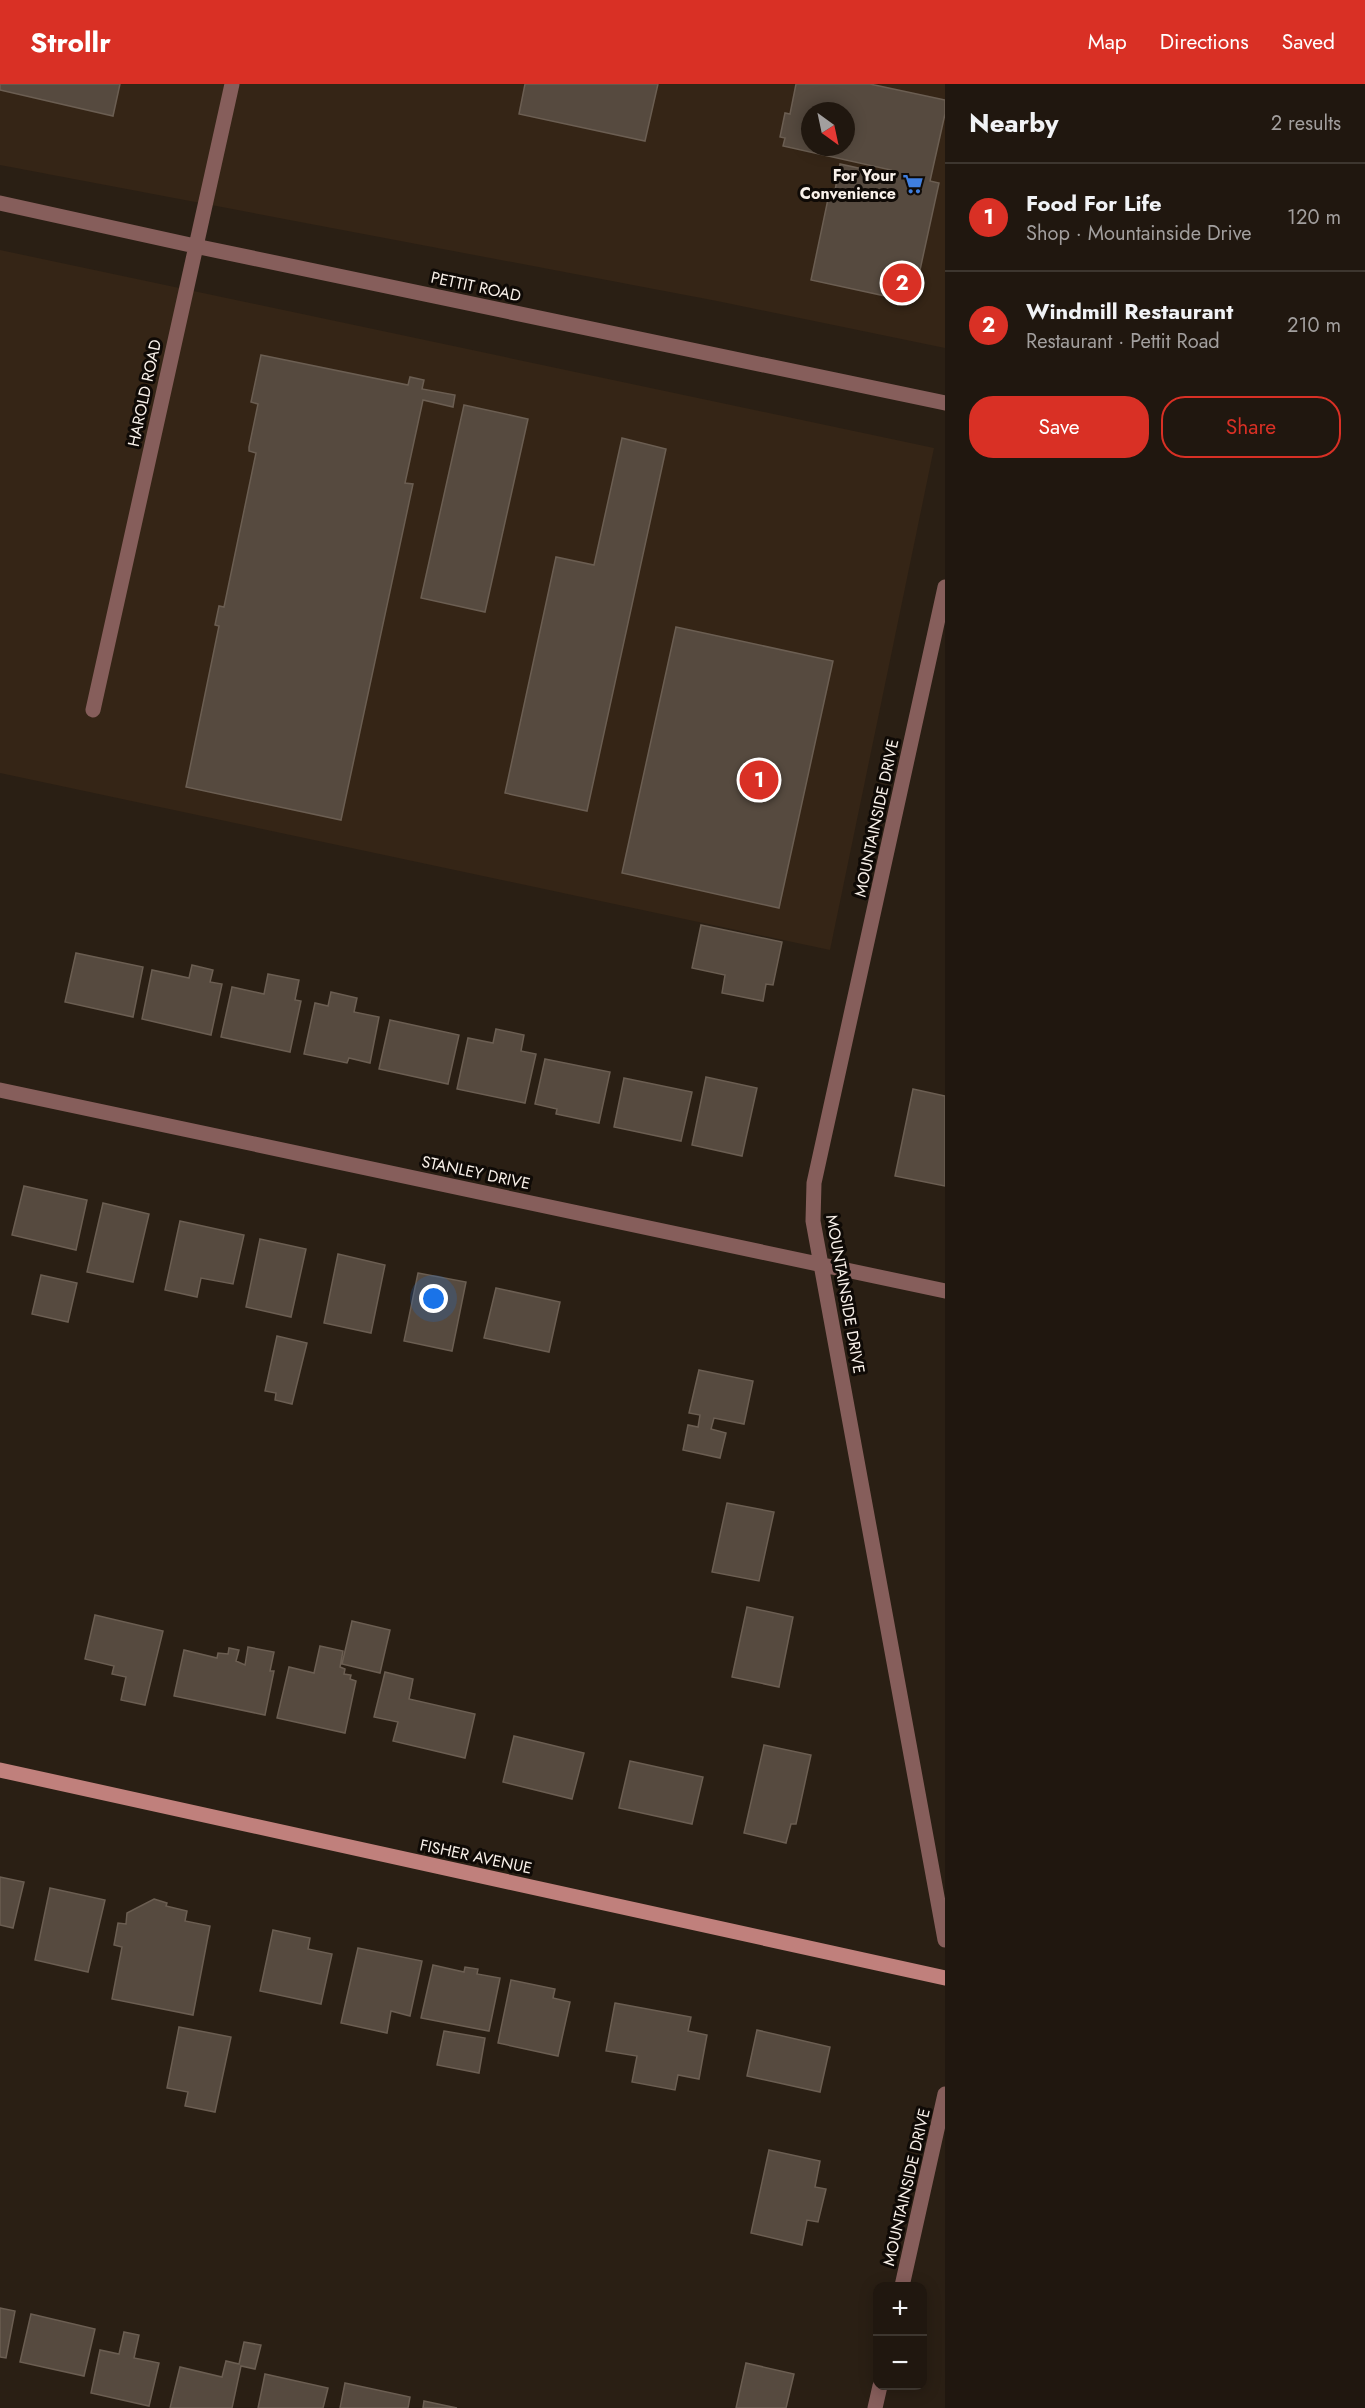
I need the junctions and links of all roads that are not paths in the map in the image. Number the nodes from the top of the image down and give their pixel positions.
1 (232, 84) edge
2 (0, 203) edge
3 (195, 246) junction
4 (945, 402) edge
5 (945, 587) edge
6 (93, 710) dead end
7 (0, 1090) edge
8 (822, 1264) junction
9 (945, 1291) edge
10 (0, 1770) edge
11 (945, 1940) edge
12 (945, 1978) edge
13 (945, 2094) edge
14 (903, 2282) edge
15 (879, 2390) edge
16 (875, 2408) edge

1 - 3 street, HAROLD ROAD
2 - 3 street, PETTIT ROAD
3 - 4 street, PETTIT ROAD
3 - 6 street, HAROLD ROAD
5 - 8 street, MOUNTAINSIDE DRIVE
7 - 8 street, STANLEY DRIVE
8 - 9 street, STANLEY DRIVE
8 - 11 street, MOUNTAINSIDE DRIVE
10 - 12 street, FISHER AVENUE
13 - 14 street, MOUNTAINSIDE DRIVE
15 - 16 street

